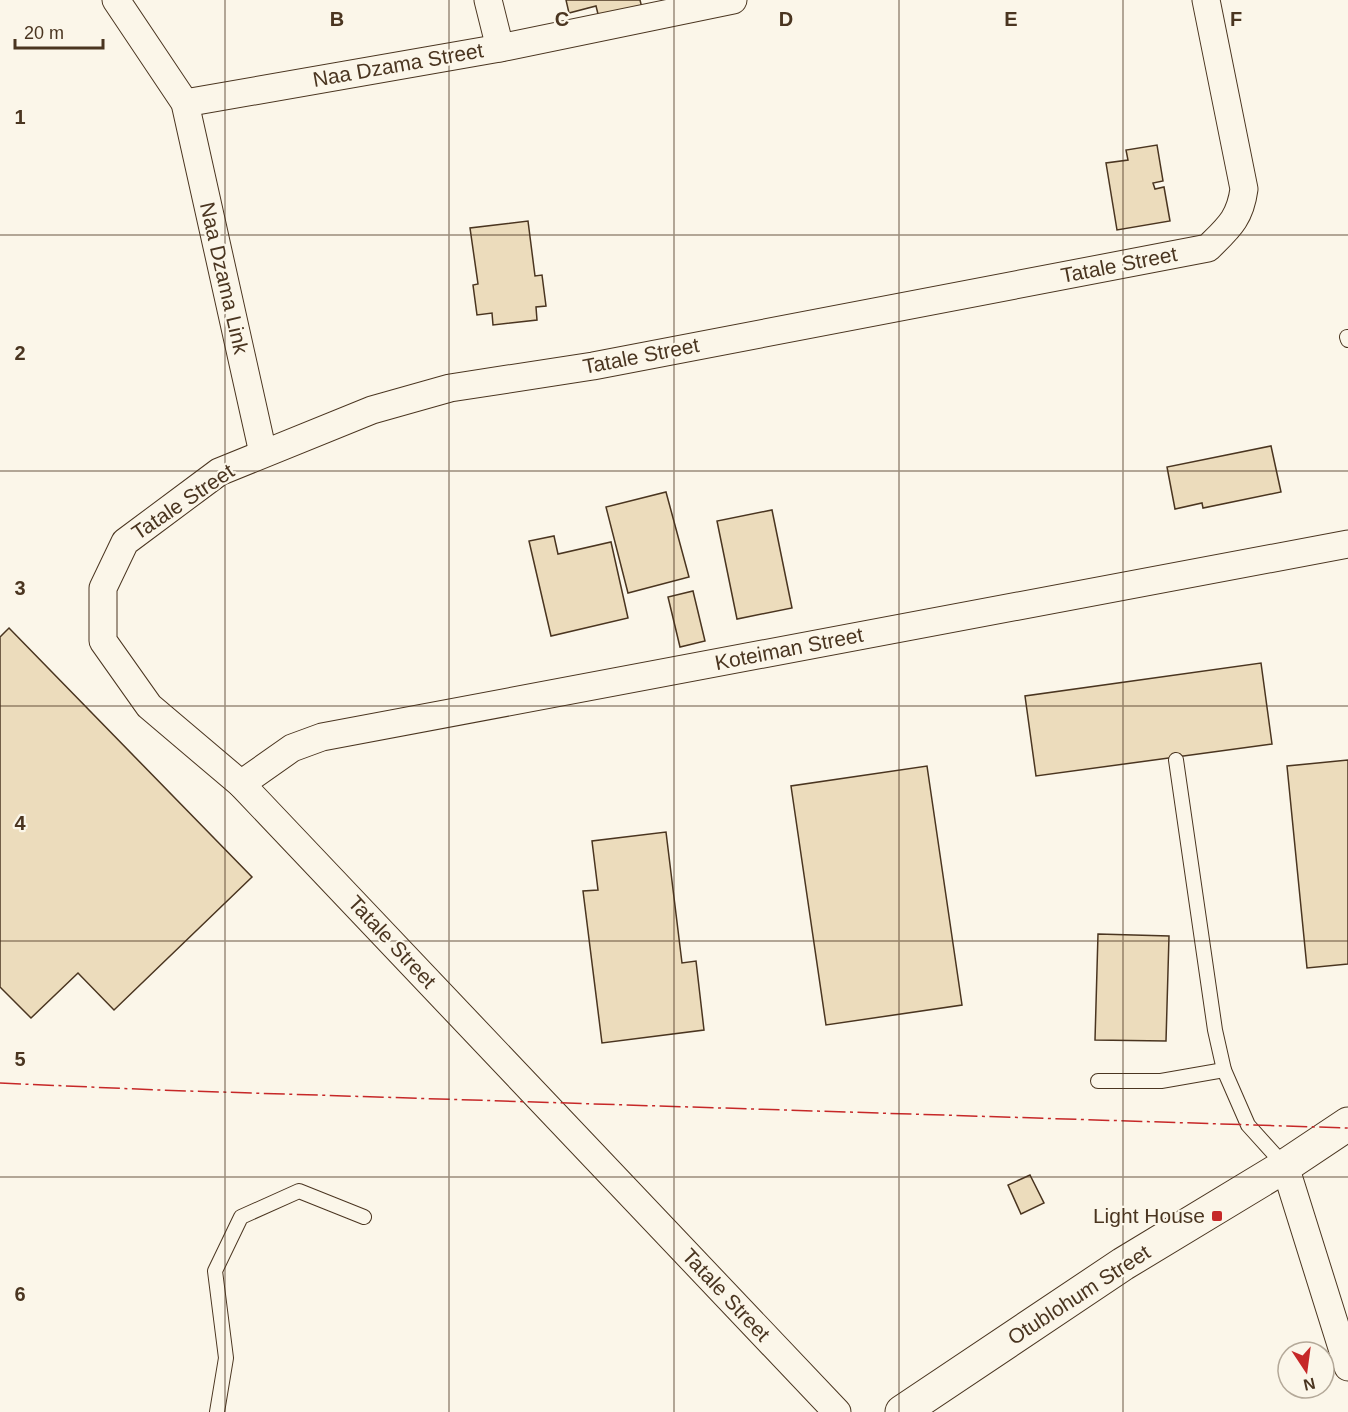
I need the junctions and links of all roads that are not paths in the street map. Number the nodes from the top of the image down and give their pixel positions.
1 (116, 0) edge
2 (488, 0) edge
3 (733, 0) edge
4 (1206, 0) edge
5 (500, 48) junction
6 (185, 103) junction
7 (263, 453) junction
8 (1348, 544) edge
9 (1176, 760) dead end
10 (241, 784) junction
11 (1224, 1070) junction
12 (1098, 1081) dead end
13 (1348, 1124) edge
14 (1285, 1166) junction
15 (364, 1216) dead end
16 (1348, 1367) edge
17 (217, 1412) edge
18 (837, 1412) edge
19 (902, 1412) edge

1 - 6 street
2 - 5 street
3 - 5 street, Naa Dzama Street
4 - 7 street, Tatale Street
5 - 6 street, Naa Dzama Street
6 - 7 street, Naa Dzama Link
7 - 10 street, Tatale Street
8 - 10 street, Koteiman Street
9 - 11 lane
10 - 18 street, Tatale Street
11 - 12 lane
11 - 14 lane
13 - 14 street, Otublohum Street
14 - 16 street
14 - 19 street, Otublohum Street
15 - 17 lane

